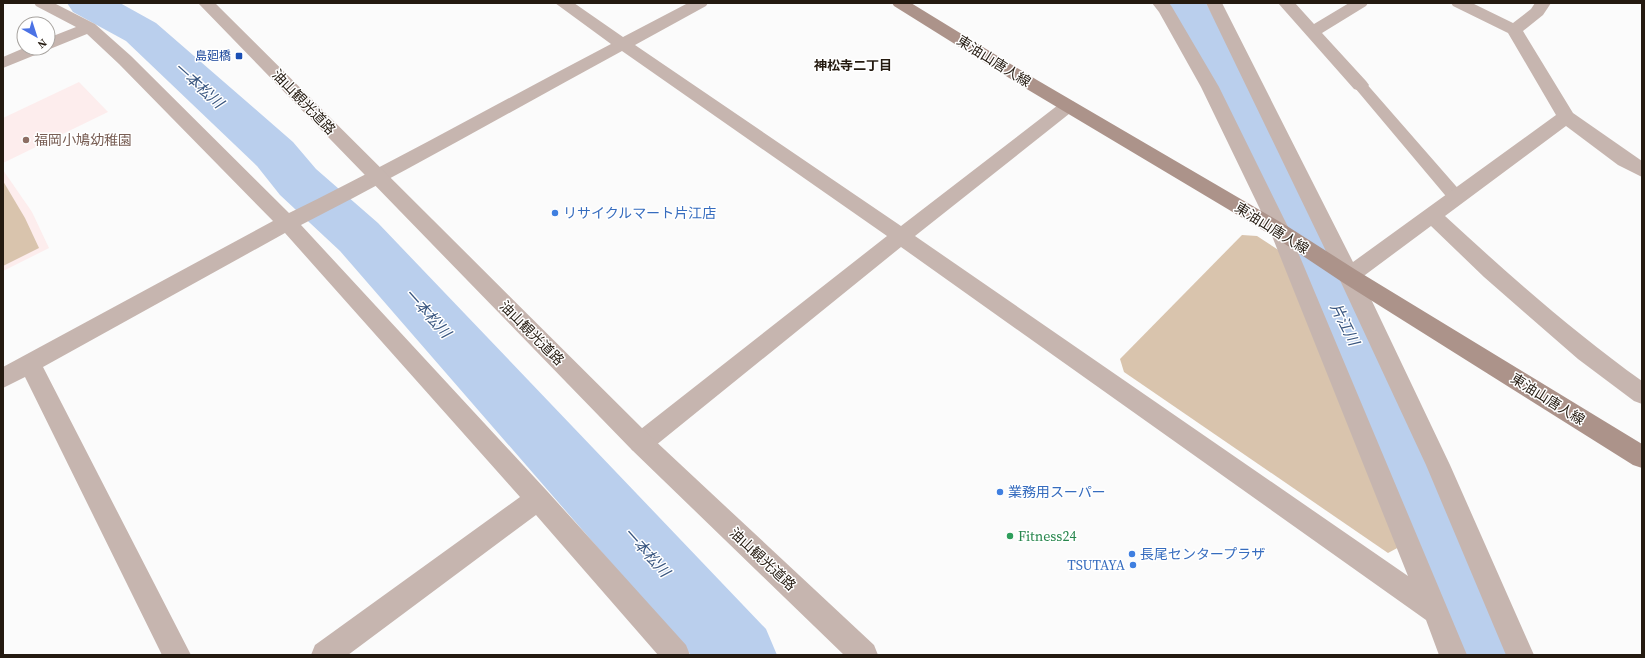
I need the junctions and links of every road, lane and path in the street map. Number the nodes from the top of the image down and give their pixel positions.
1 (42, 3) edge
2 (563, 3) edge
3 (700, 3) edge
4 (900, 3) edge
5 (1160, 3) edge
6 (1214, 3) edge
7 (1286, 3) edge
8 (1360, 3) edge
9 (1459, 3) edge
10 (1543, 3) edge
11 (210, 4) edge
12 (89, 27) junction
13 (1514, 30) junction
14 (1312, 32) junction
15 (56, 41) edge
16 (622, 44) junction
17 (20, 56) edge
18 (3, 63) edge
19 (1360, 85) joint
20 (1068, 106) junction
21 (1566, 117) junction
22 (1642, 170) edge
23 (378, 178) junction
24 (1456, 197) junction
25 (1432, 215) junction
26 (292, 220) junction
27 (1284, 234) junction
28 (900, 236) junction
29 (1342, 272) junction
30 (30, 363) junction
31 (3, 378) edge
32 (1642, 394) edge
33 (641, 443) junction
34 (1642, 457) edge
35 (538, 499) junction
36 (1436, 611) junction
37 (177, 655) edge
38 (325, 655) edge
39 (676, 655) edge
40 (864, 655) edge
41 (1453, 655) edge
42 (1520, 655) edge

1 - 12 street
2 - 16 street
3 - 16 street
4 - 20 main road, 東油山唐人線
5 - 27 street
6 - 29 street
7 - 14 street
8 - 14 street
9 - 13 street
10 - 13 street
11 - 23 street, 油山観光道路
12 - 15 street
12 - 26 street
13 - 21 street
14 - 19 street
16 - 23 street
16 - 28 street
17 - 18 street
19 - 24 lane
20 - 27 main road, 東油山唐人線
20 - 28 street
21 - 22 street
21 - 24 street
23 - 26 street
23 - 33 street, 油山観光道路
24 - 25 street
25 - 29 street
25 - 32 street
26 - 30 street
26 - 35 street
27 - 29 main road, 東油山唐人線
27 - 36 street
28 - 33 street
28 - 36 street
29 - 34 main road, 東油山唐人線
29 - 42 street
30 - 31 street
30 - 37 street
33 - 40 street, 油山観光道路
35 - 38 street
35 - 39 street
36 - 41 street

